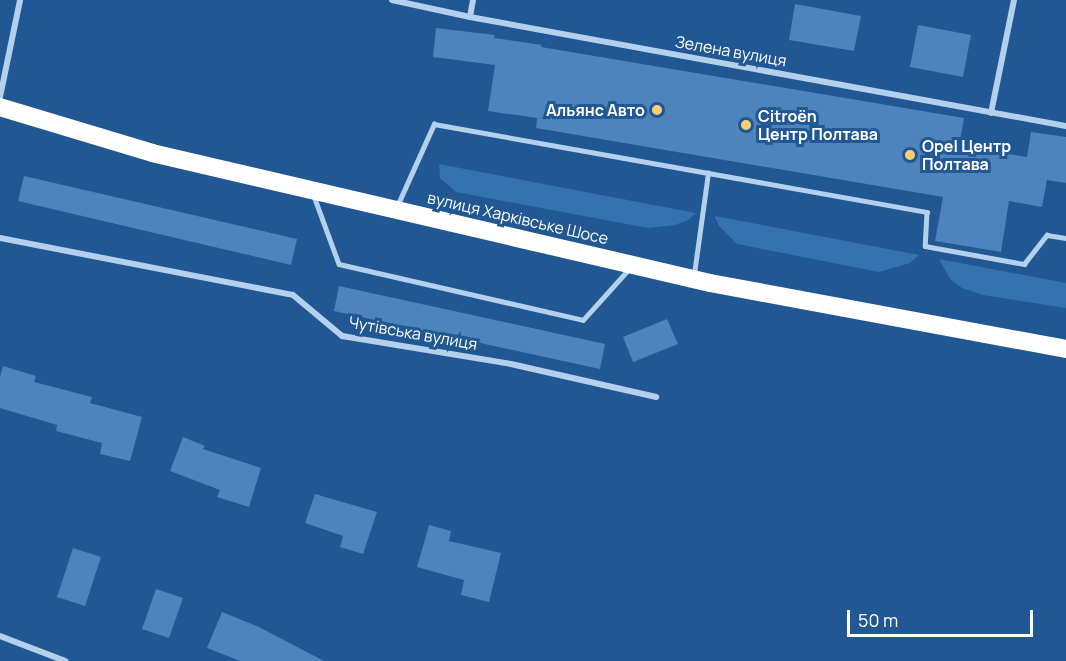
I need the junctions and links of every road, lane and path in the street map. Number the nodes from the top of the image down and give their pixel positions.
1 (20, 0) edge
2 (392, 0) edge
3 (473, 0) edge
4 (1014, 0) edge
5 (470, 17) junction
6 (0, 97) edge
7 (0, 107) edge
8 (991, 113) junction
9 (1066, 126) edge
10 (708, 173) junction
11 (312, 190) junction
12 (395, 210) junction
13 (0, 238) edge
14 (1066, 238) edge
15 (633, 265) junction
16 (693, 279) junction
17 (1066, 350) edge
18 (656, 398) dead end
19 (0, 636) edge
20 (66, 661) edge

1 - 6 street
2 - 5 street, Зелена вулиця
3 - 5 street
4 - 8 street
5 - 8 street, Зелена вулиця
7 - 11 highway, вулиця Харківське Шосе
8 - 9 street, Зелена вулиця
10 - 12 lane
10 - 14 lane
10 - 16 lane
11 - 12 highway, вулиця Харківське Шосе
11 - 15 lane
12 - 15 highway, вулиця Харківське Шосе
13 - 18 street, Чутівська вулиця
15 - 16 highway, вулиця Харківське Шосе
16 - 17 highway, вулиця Харківське Шосе
19 - 20 street

